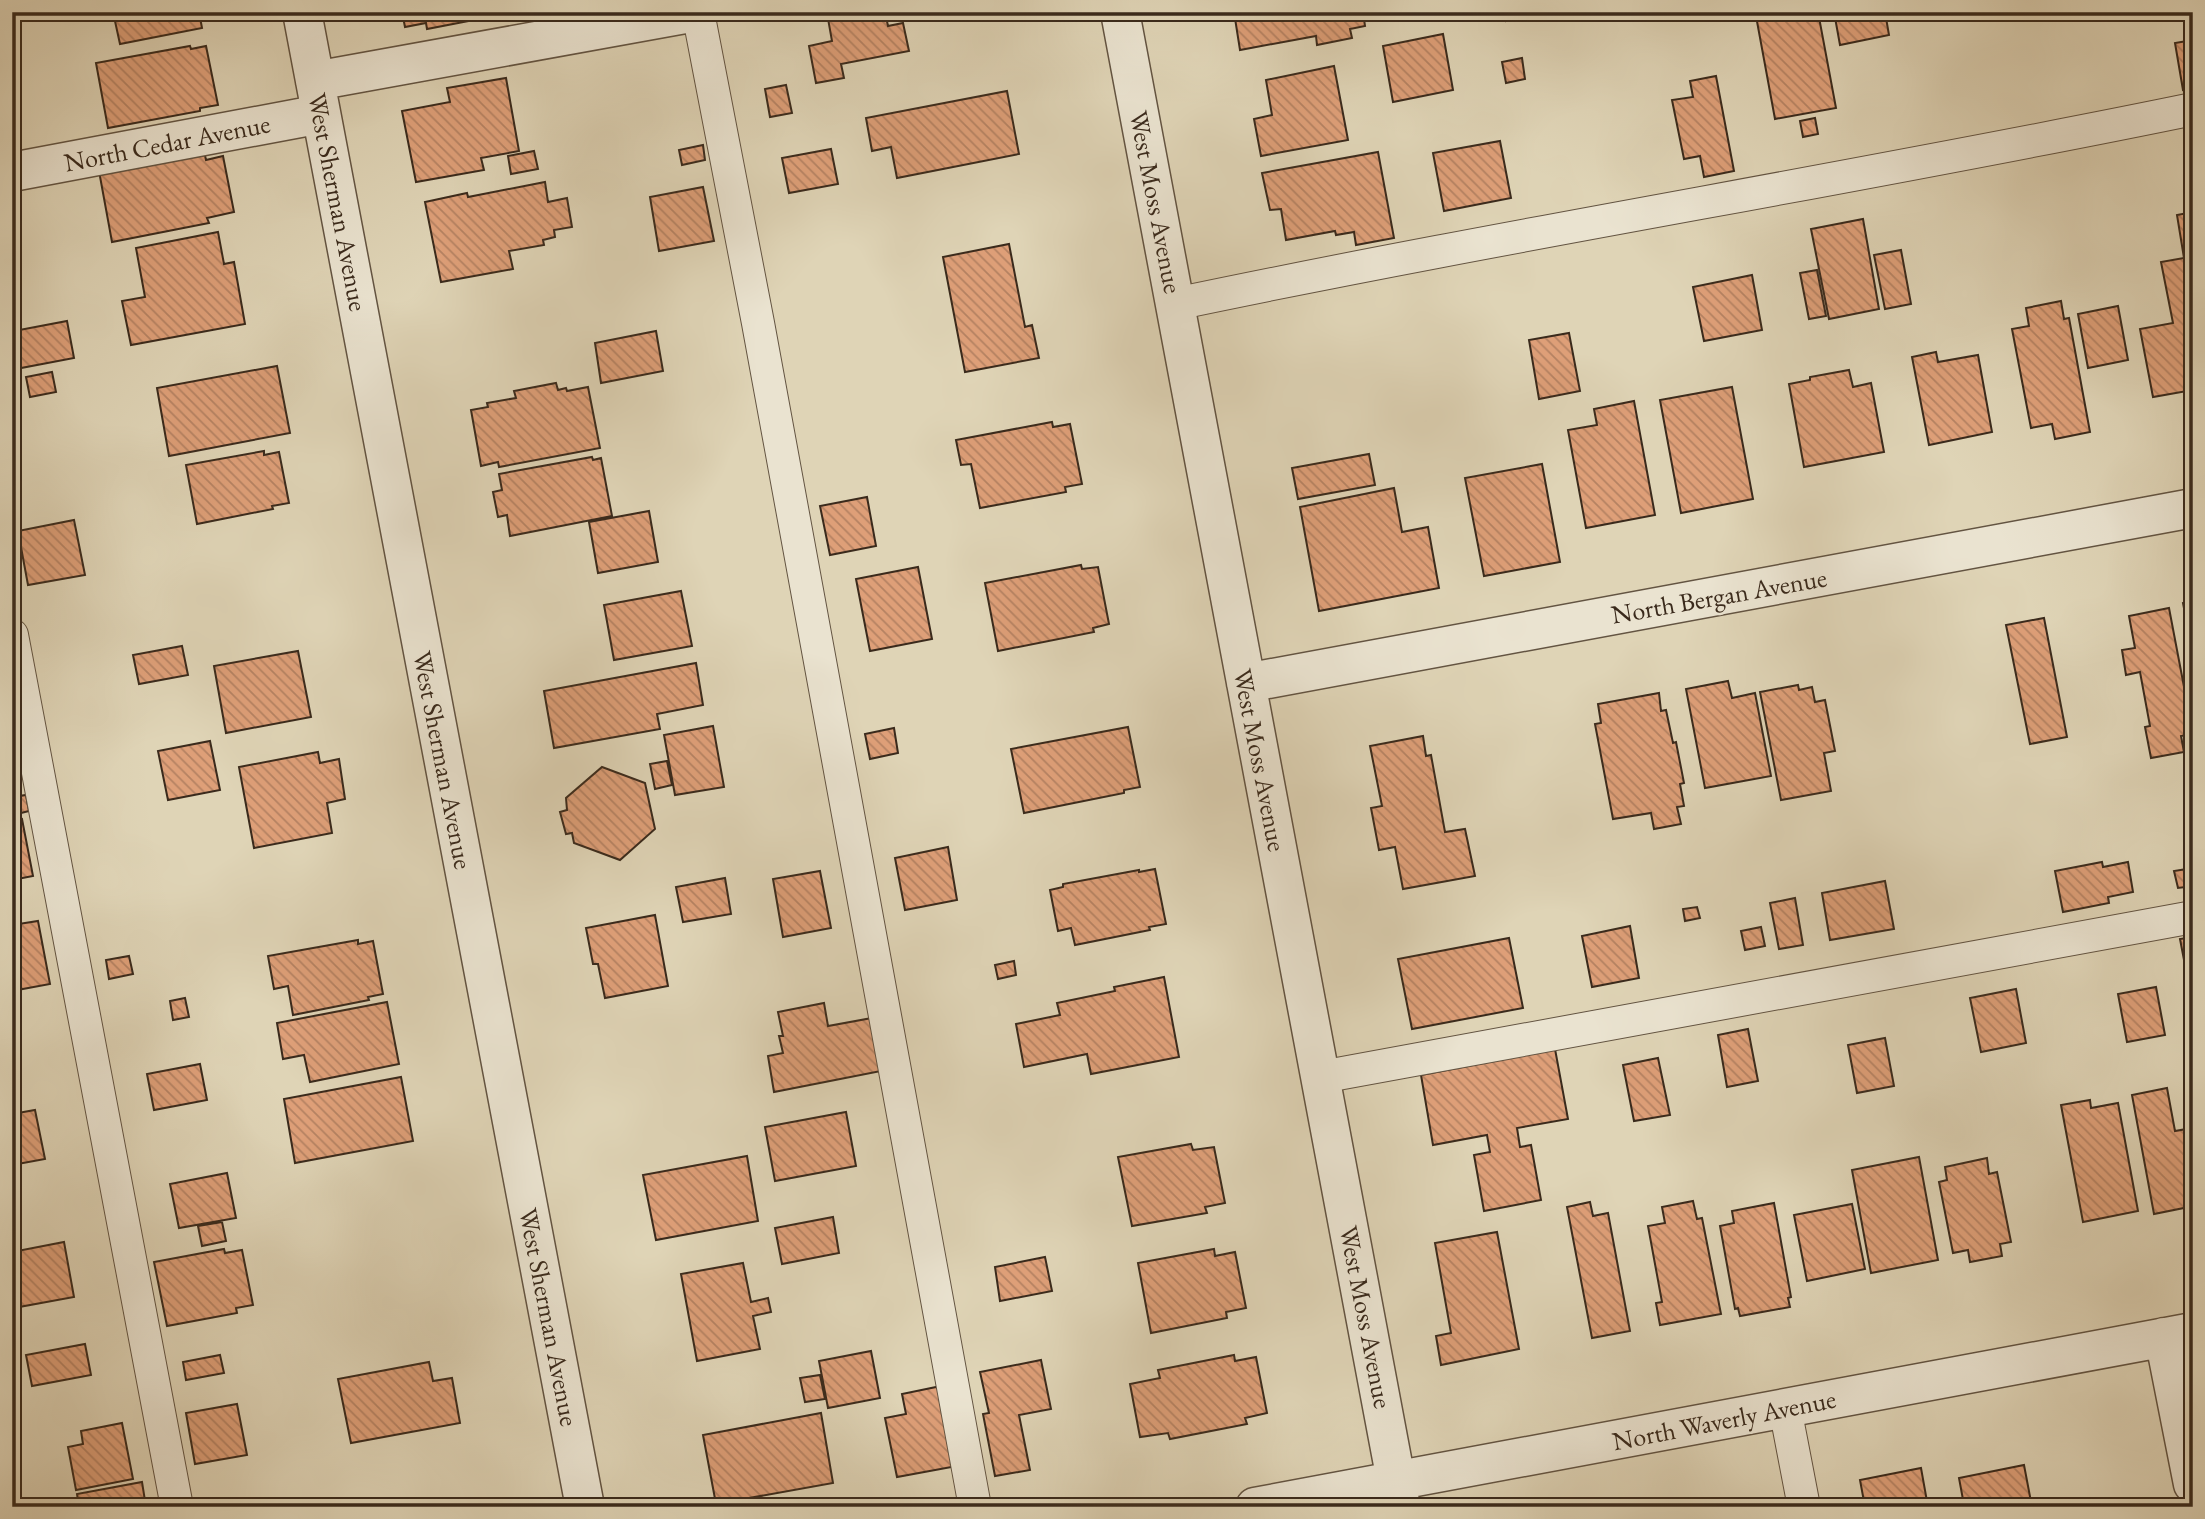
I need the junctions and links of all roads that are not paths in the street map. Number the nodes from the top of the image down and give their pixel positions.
1 (302, 12) edge
2 (697, 12) edge
3 (1120, 12) edge
4 (318, 98) junction
5 (2193, 109) edge
6 (12, 172) edge
7 (1175, 304) junction
8 (2193, 508) edge
9 (12, 635) edge
10 (1246, 683) junction
11 (2193, 917) edge
12 (1321, 1077) junction
13 (2179, 1334) edge
14 (1785, 1408) junction
15 (2193, 1485) edge
16 (1399, 1494) edge
17 (177, 1507) edge
18 (585, 1507) edge
19 (975, 1507) edge
20 (1255, 1507) edge
21 (1804, 1507) edge

1 - 4 street, West Sherman Avenue
2 - 4 street, North Cedar Avenue
2 - 19 lane
3 - 7 street, West Moss Avenue
4 - 6 street, North Cedar Avenue
4 - 18 street, West Sherman Avenue
5 - 7 lane
7 - 10 street, West Moss Avenue
8 - 10 street, North Bergan Avenue
9 - 17 lane
10 - 12 street, West Moss Avenue
11 - 12 lane
12 - 16 street, West Moss Avenue
13 - 14 street, North Waverly Avenue
13 - 15 street
14 - 16 street, North Waverly Avenue
14 - 21 lane
16 - 20 street, North Waverly Avenue

